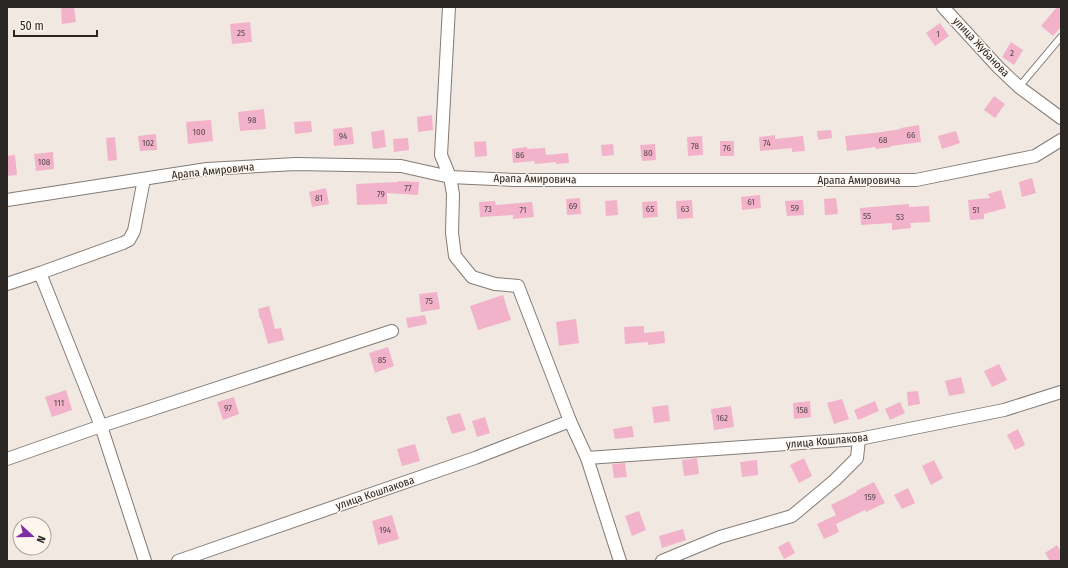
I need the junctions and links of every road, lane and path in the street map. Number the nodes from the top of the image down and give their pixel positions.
1 (449, 7) edge
2 (943, 7) edge
3 (1061, 37) edge
4 (1019, 86) junction
5 (1061, 118) edge
6 (1061, 140) edge
7 (450, 177) junction
8 (144, 179) junction
9 (7, 200) edge
10 (40, 273) junction
11 (7, 284) edge
12 (392, 331) dead end
13 (1061, 392) edge
14 (570, 421) junction
15 (101, 426) junction
16 (859, 439) junction
17 (587, 458) junction
18 (7, 459) edge
19 (145, 561) edge
20 (178, 561) edge
21 (620, 561) edge
22 (662, 561) edge

1 - 7 street
2 - 4 street, улица Жубанова
3 - 4 lane
4 - 5 street, улица Жубанова
6 - 7 street, Арапа Амировича
7 - 8 street, Арапа Амировича
7 - 14 street
8 - 9 street, Арапа Амировича
8 - 10 street
10 - 11 street
10 - 15 street
12 - 15 street
13 - 16 street, улица Кошлакова
14 - 17 street
14 - 20 street, улица Кошлакова
15 - 18 street
15 - 19 street
16 - 17 street, улица Кошлакова
16 - 22 street
17 - 21 street

